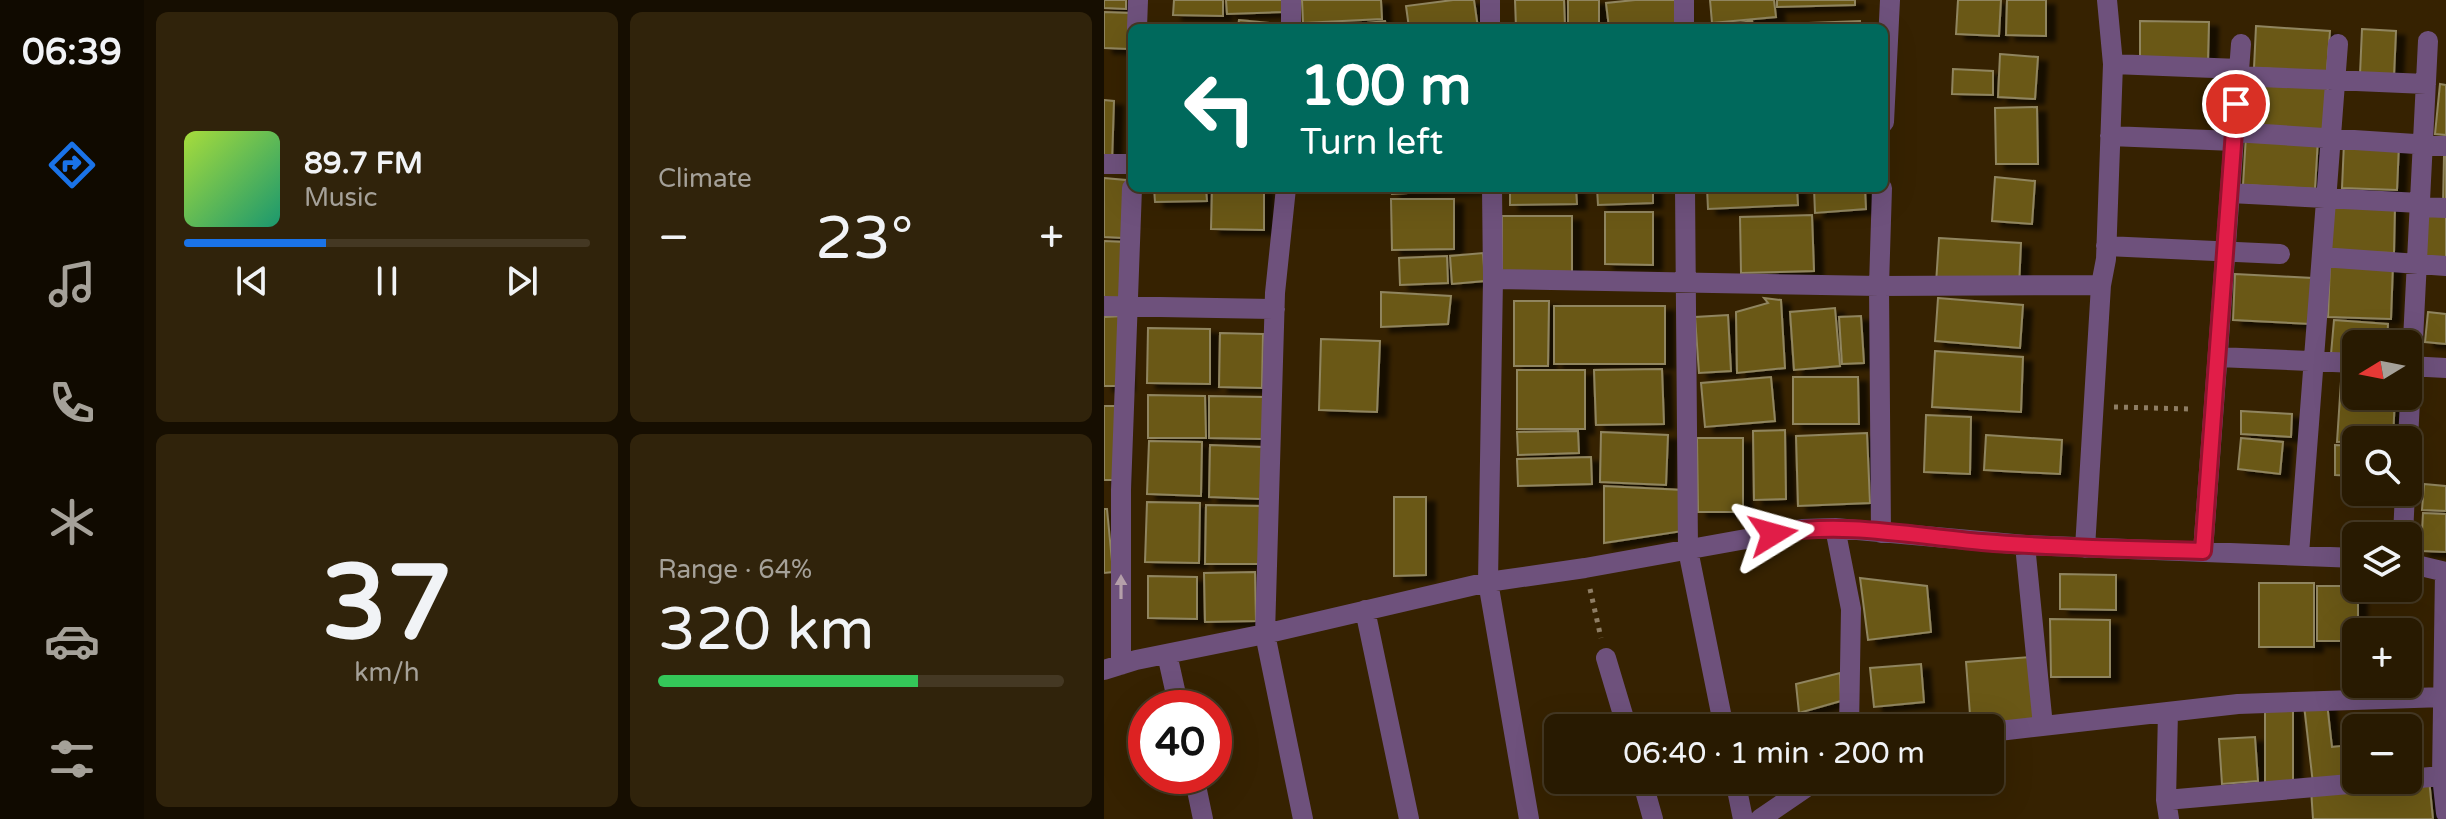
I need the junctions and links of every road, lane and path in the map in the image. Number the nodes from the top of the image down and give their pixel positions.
1 (1138, 0) edge
2 (1291, 0) edge
3 (1490, 0) edge
4 (1684, 0) edge
5 (1890, 0) edge
6 (2107, 0) edge
7 (1137, 24) edge
8 (1291, 24) edge
9 (1490, 24) edge
10 (1684, 24) edge
11 (1888, 41) edge
12 (2428, 41) dead end
13 (2241, 44) dead end
14 (2338, 44) dead end
15 (2113, 64) junction
16 (2238, 73) junction
17 (2336, 80) junction
18 (2433, 81) edge
19 (2110, 136) junction
20 (2234, 137) junction
21 (2332, 138) junction
22 (2423, 145) junction
23 (2446, 146) edge
24 (1104, 164) edge
25 (1128, 164) edge
26 (1132, 192) edge
27 (1286, 192) edge
28 (1492, 192) edge
29 (1685, 192) edge
30 (1882, 192) edge
31 (2230, 193) junction
32 (2327, 196) junction
33 (2420, 205) junction
34 (2446, 208) edge
35 (2106, 246) junction
36 (2225, 252) junction
37 (2280, 254) dead end
38 (2322, 257) junction
39 (2417, 263) junction
40 (2446, 266) edge
41 (1493, 279) junction
42 (1686, 283) junction
43 (2101, 285) junction
44 (1879, 286) junction
45 (1104, 306) edge
46 (1129, 307) junction
47 (1275, 309) junction
48 (2412, 330) edge
49 (2218, 357) junction
50 (2315, 361) junction
51 (2342, 362) edge
52 (2422, 367) edge
53 (2446, 368) edge
54 (2093, 406) junction
55 (2214, 410) junction
56 (1112, 490) edge
57 (1835, 528) junction
58 (1881, 533) junction
59 (2025, 545) junction
60 (2085, 548) junction
61 (1688, 550) junction
62 (2203, 551) junction
63 (2299, 554) junction
64 (2342, 557) edge
65 (2422, 566) edge
66 (1585, 568) junction
67 (2446, 572) edge
68 (1488, 582) junction
69 (1365, 610) junction
70 (1265, 634) junction
71 (1167, 654) junction
72 (1606, 658) joint
73 (1112, 667) edge
74 (1175, 690) edge
75 (2444, 697) edge
76 (2168, 712) junction
77 (1623, 714) edge
78 (1721, 714) edge
79 (1849, 714) edge
80 (2043, 726) junction
81 (2004, 730) edge
82 (2442, 776) junction
83 (2422, 778) edge
84 (2342, 787) edge
85 (1198, 794) edge
86 (1646, 794) edge
87 (1738, 794) edge
88 (1797, 794) edge
89 (2168, 809) edge
90 (2446, 813) edge
91 (1203, 819) edge
92 (1303, 819) edge
93 (1409, 819) edge
94 (1529, 819) edge
95 (1653, 819) edge
96 (1743, 819) edge
97 (1760, 819) edge

1 - 7 street
2 - 8 street
3 - 9 street
4 - 10 street
5 - 11 street
6 - 15 street
12 - 18 street
13 - 16 street
14 - 17 street
15 - 16 street
15 - 19 street
16 - 17 street
16 - 20 street
17 - 18 street
17 - 21 street
18 - 22 street
19 - 20 street
19 - 35 street
20 - 21 street
20 - 31 street
21 - 22 street
21 - 32 street
22 - 23 street
22 - 33 street
24 - 25 street
26 - 46 street
27 - 47 street
28 - 41 street
29 - 42 street
30 - 44 street
31 - 32 street
31 - 36 street
32 - 33 street
32 - 38 street
33 - 34 street
33 - 39 street
35 - 36 street
35 - 43 street
36 - 37 street
36 - 49 street
38 - 39 street
38 - 50 street
39 - 40 street
39 - 48 street
41 - 42 street
41 - 68 street
42 - 44 street
42 - 61 street
43 - 44 street
43 - 54 street
44 - 58 street
45 - 46 street
46 - 47 street
46 - 56 street
47 - 70 street
49 - 50 street
49 - 55 street
50 - 51 street
50 - 63 street
52 - 53 street
54 - 55 path
54 - 60 street
55 - 62 street
73 -> 56 street
57 - 58 street
57 - 61 street
57 - 79 street
58 - 59 street
59 - 60 street
59 - 80 street
60 - 62 street
61 - 66 street
61 - 78 street
62 - 63 street
63 - 64 street
65 - 67 street
66 - 68 street
66 - 72 path
67 - 75 street
68 - 69 street
68 - 94 street
69 - 70 street
69 - 93 street
70 - 71 street
70 - 92 street
71 - 73 street
71 - 74 street
72 - 77 street
75 - 76 street
75 - 82 street
76 - 80 street
76 - 89 street
80 - 81 street
82 - 83 street
82 - 90 street
84 - 89 street
85 - 91 street
86 - 95 street
87 - 96 street
88 - 97 street

